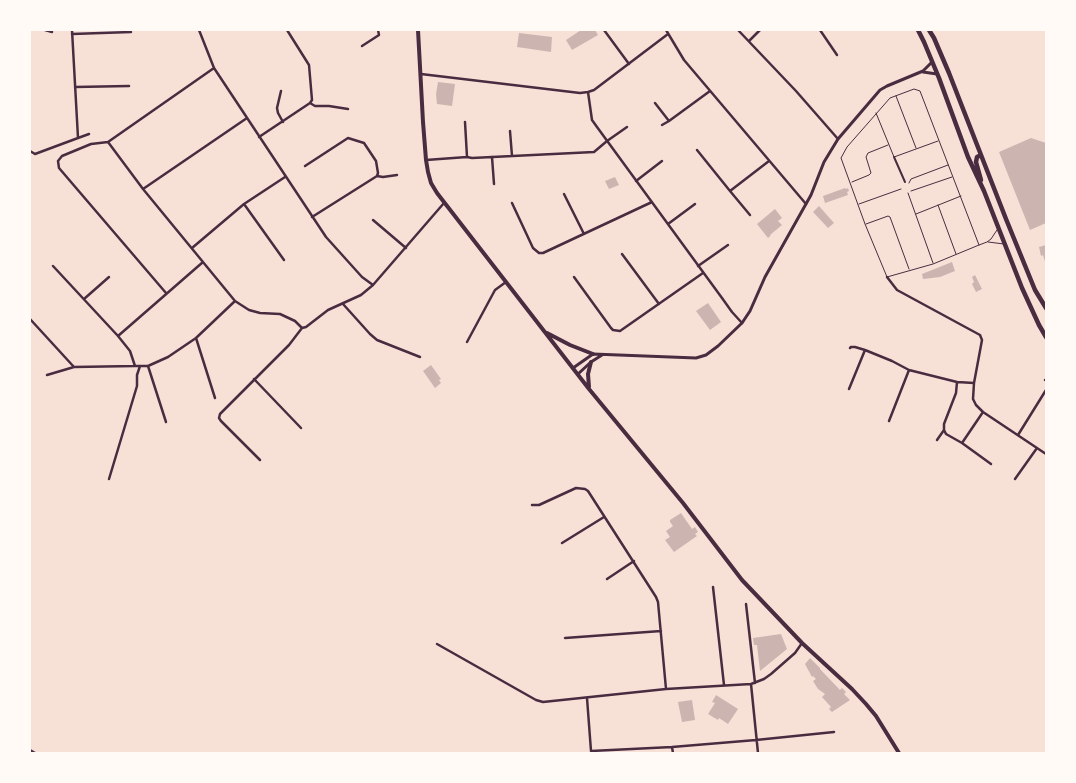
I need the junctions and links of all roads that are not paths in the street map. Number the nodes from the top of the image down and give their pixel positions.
1 (45, 30) edge
2 (72, 30) edge
3 (199, 30) edge
4 (287, 30) edge
5 (378, 30) edge
6 (418, 30) edge
7 (604, 30) edge
8 (666, 30) edge
9 (738, 30) edge
10 (760, 30) edge
11 (820, 30) edge
12 (918, 30) edge
13 (929, 30) edge
14 (52, 32) dead end
15 (131, 32) dead end
16 (72, 34) junction
17 (668, 34) junction
18 (748, 41) junction
19 (362, 46) dead end
20 (837, 55) dead end
21 (932, 61) junction
22 (629, 64) junction
23 (214, 68) junction
24 (923, 72) junction
25 (420, 74) junction
26 (938, 74) junction
27 (129, 86) dead end
28 (75, 87) junction
29 (281, 90) dead end
30 (710, 91) junction
31 (588, 92) junction
32 (896, 95) junction
33 (310, 103) junction
34 (655, 103) dead end
35 (348, 109) dead end
36 (876, 113) junction
37 (247, 118) junction
38 (669, 121) junction
39 (283, 122) junction
40 (465, 122) dead end
41 (662, 125) dead end
42 (627, 127) dead end
43 (510, 131) dead end
44 (89, 134) dead end
45 (259, 137) junction
46 (78, 138) junction
47 (838, 139) junction
48 (607, 141) junction
49 (939, 141) junction
50 (108, 142) junction
51 (889, 145) junction
52 (916, 149) junction
53 (697, 150) dead end
54 (30, 151) edge
55 (981, 155) junction
56 (512, 156) junction
57 (467, 157) junction
58 (492, 157) junction
59 (895, 157) junction
60 (426, 160) junction
61 (662, 161) dead end
62 (769, 161) junction
63 (948, 165) junction
64 (305, 166) dead end
65 (397, 175) dead end
66 (377, 176) junction
67 (953, 176) junction
68 (285, 177) junction
69 (636, 181) junction
70 (905, 182) dead end
71 (851, 183) junction
72 (909, 183) dead end
73 (494, 184) dead end
74 (143, 189) junction
75 (901, 189) dead end
76 (730, 191) junction
77 (911, 191) dead end
78 (984, 191) junction
79 (908, 193) dead end
80 (564, 194) dead end
81 (960, 196) junction
82 (652, 202) junction
83 (444, 203) junction
84 (512, 203) dead end
85 (244, 204) junction
86 (695, 204) dead end
87 (806, 205) junction
88 (858, 205) junction
89 (938, 205) junction
90 (915, 214) junction
91 (750, 215) dead end
92 (312, 217) junction
93 (373, 220) dead end
94 (668, 224) junction
95 (865, 224) junction
96 (998, 227) junction
97 (584, 234) junction
98 (987, 242) junction
99 (1004, 244) junction
100 (728, 245) dead end
101 (979, 246) junction
102 (192, 248) junction
103 (406, 248) junction
104 (622, 254) dead end
105 (956, 254) junction
106 (284, 260) dead end
107 (204, 262) junction
108 (933, 264) junction
109 (53, 266) dead end
110 (698, 266) junction
111 (910, 271) junction
112 (703, 272) junction
113 (887, 276) junction
114 (108, 277) dead end
115 (574, 277) dead end
116 (506, 282) junction
117 (373, 285) junction
118 (166, 293) junction
119 (84, 299) junction
120 (235, 301) junction
121 (344, 304) junction
122 (660, 304) junction
123 (1046, 308) edge
124 (30, 319) edge
125 (742, 322) junction
126 (302, 328) junction
127 (545, 332) junction
128 (118, 336) junction
129 (1046, 337) edge
130 (196, 338) junction
131 (467, 342) dead end
132 (850, 348) dead end
133 (865, 350) junction
134 (593, 354) junction
135 (605, 354) junction
136 (420, 356) dead end
137 (591, 362) junction
138 (135, 366) junction
139 (140, 366) junction
140 (148, 366) junction
141 (74, 367) junction
142 (573, 368) junction
143 (909, 370) junction
144 (578, 374) junction
145 (47, 375) dead end
146 (254, 379) junction
147 (957, 382) junction
148 (974, 383) junction
149 (589, 389) junction
150 (849, 389) dead end
151 (1046, 390) edge
152 (215, 398) dead end
153 (984, 412) junction
154 (889, 421) dead end
155 (166, 422) dead end
156 (301, 428) dead end
157 (944, 430) junction
158 (1018, 435) junction
159 (936, 440) dead end
160 (962, 443) junction
161 (1037, 448) junction
162 (1046, 454) edge
163 (260, 460) dead end
164 (991, 464) dead end
165 (109, 478) dead end
166 (1015, 479) dead end
167 (532, 505) dead end
168 (604, 517) junction
169 (562, 543) dead end
170 (634, 561) junction
171 (607, 579) dead end
172 (713, 587) dead end
173 (746, 604) dead end
174 (661, 631) junction
175 (565, 638) dead end
176 (802, 643) junction
177 (437, 644) dead end
178 (755, 683) junction
179 (750, 684) junction
180 (724, 685) junction
181 (666, 689) junction
182 (587, 698) junction
183 (834, 732) dead end
184 (756, 740) junction
185 (672, 747) junction
186 (30, 750) edge
187 (592, 752) edge
188 (35, 753) edge
189 (672, 753) edge
190 (758, 753) edge
191 (899, 753) edge

1 - 14 street
2 - 16 street
3 - 23 street
4 - 33 street
5 - 19 street
6 - 25 main road
7 - 22 street
8 - 17 street
9 - 18 street
10 - 18 street
11 - 20 street
12 - 21 highway
13 - 55 highway
15 - 16 street
16 - 28 street
17 - 22 street
17 - 30 street
18 - 47 street
21 - 24 street
21 - 26 highway
22 - 31 street
23 - 37 street
23 - 50 street
24 - 26 street
24 - 47 street
25 - 31 street
25 - 60 main road
26 - 78 highway
27 - 28 street
28 - 46 street
29 - 39 street
30 - 38 street
30 - 62 street
31 - 48 street
32 - 36 lane
32 - 49 lane
32 - 52 lane
33 - 35 street
33 - 39 street
34 - 38 street
36 - 51 lane
36 - 71 lane
37 - 45 street
37 - 74 street
38 - 41 street
39 - 45 street
40 - 57 street
42 - 48 street
43 - 56 street
44 - 46 street
45 - 68 street
46 - 54 street
47 - 87 street
48 - 56 street
48 - 69 street
49 - 52 lane
49 - 63 lane
50 - 74 street
50 - 118 street
51 - 59 lane
51 - 71 lane
52 - 59 lane
53 - 76 street
55 - 78 highway
55 - 123 highway
56 - 58 street
57 - 58 street
57 - 60 street
58 - 73 street
59 - 70 street
60 - 83 main road
61 - 69 street
62 - 76 street
62 - 87 street
63 - 67 lane
63 - 72 lane
64 - 66 street
65 - 66 street
66 - 92 street
67 - 77 lane
67 - 81 lane
68 - 85 street
68 - 92 street
69 - 82 street
71 - 88 lane
74 - 102 street
75 - 88 lane
76 - 91 street
78 - 96 highway
79 - 90 lane
80 - 97 street
81 - 89 lane
81 - 101 lane
82 - 94 street
82 - 97 street
83 - 103 street
83 - 116 main road
84 - 97 street
85 - 102 street
85 - 106 street
86 - 94 street
87 - 125 street
88 - 95 lane
89 - 90 lane
89 - 105 lane
90 - 108 lane
92 - 117 street
93 - 103 street
94 - 110 street
95 - 111 lane
95 - 113 lane
96 - 98 lane
96 - 99 highway
98 - 99 lane
98 - 101 lane
99 - 129 highway
100 - 110 street
101 - 105 lane
102 - 107 street
103 - 117 street
104 - 122 street
105 - 108 lane
107 - 118 street
107 - 120 street
108 - 111 lane
109 - 119 street
110 - 112 street
111 - 113 lane
112 - 122 street
112 - 125 street
113 - 148 street
114 - 119 street
115 - 122 street
116 - 127 main road
116 - 131 street
117 - 121 street
118 - 128 street
119 - 128 street
120 - 126 street
120 - 130 street
121 - 126 street
121 - 136 street
124 - 141 street
125 - 135 street
126 - 146 street
127 - 134 main road
127 - 142 main road
128 - 138 street
130 - 140 street
130 - 152 street
132 - 133 street
133 - 143 street
133 - 150 street
134 - 135 street
134 - 142 street
135 - 137 street
137 - 144 street
137 - 149 main road
138 - 139 street
138 - 141 street
139 - 140 street
139 - 165 street
140 - 155 street
141 - 145 street
142 - 144 main road
143 - 147 street
143 - 154 street
144 - 149 main road
146 - 156 street
146 - 163 street
147 - 148 street
147 - 157 street
148 - 153 street
149 - 176 main road
151 - 158 street
153 - 158 street
153 - 160 street
157 - 159 street
157 - 160 street
158 - 161 street
160 - 164 street
161 - 162 street
161 - 166 street
167 - 168 street
168 - 169 street
168 - 170 street
170 - 171 street
170 - 174 street
172 - 180 street
173 - 178 street
174 - 175 street
174 - 181 street
176 - 178 street
176 - 191 main road
177 - 182 street
178 - 179 street
179 - 180 street
179 - 184 street
180 - 181 street
181 - 182 street
182 - 187 street
183 - 184 street
184 - 185 street
184 - 190 street
185 - 187 street
185 - 189 street
186 - 188 street

